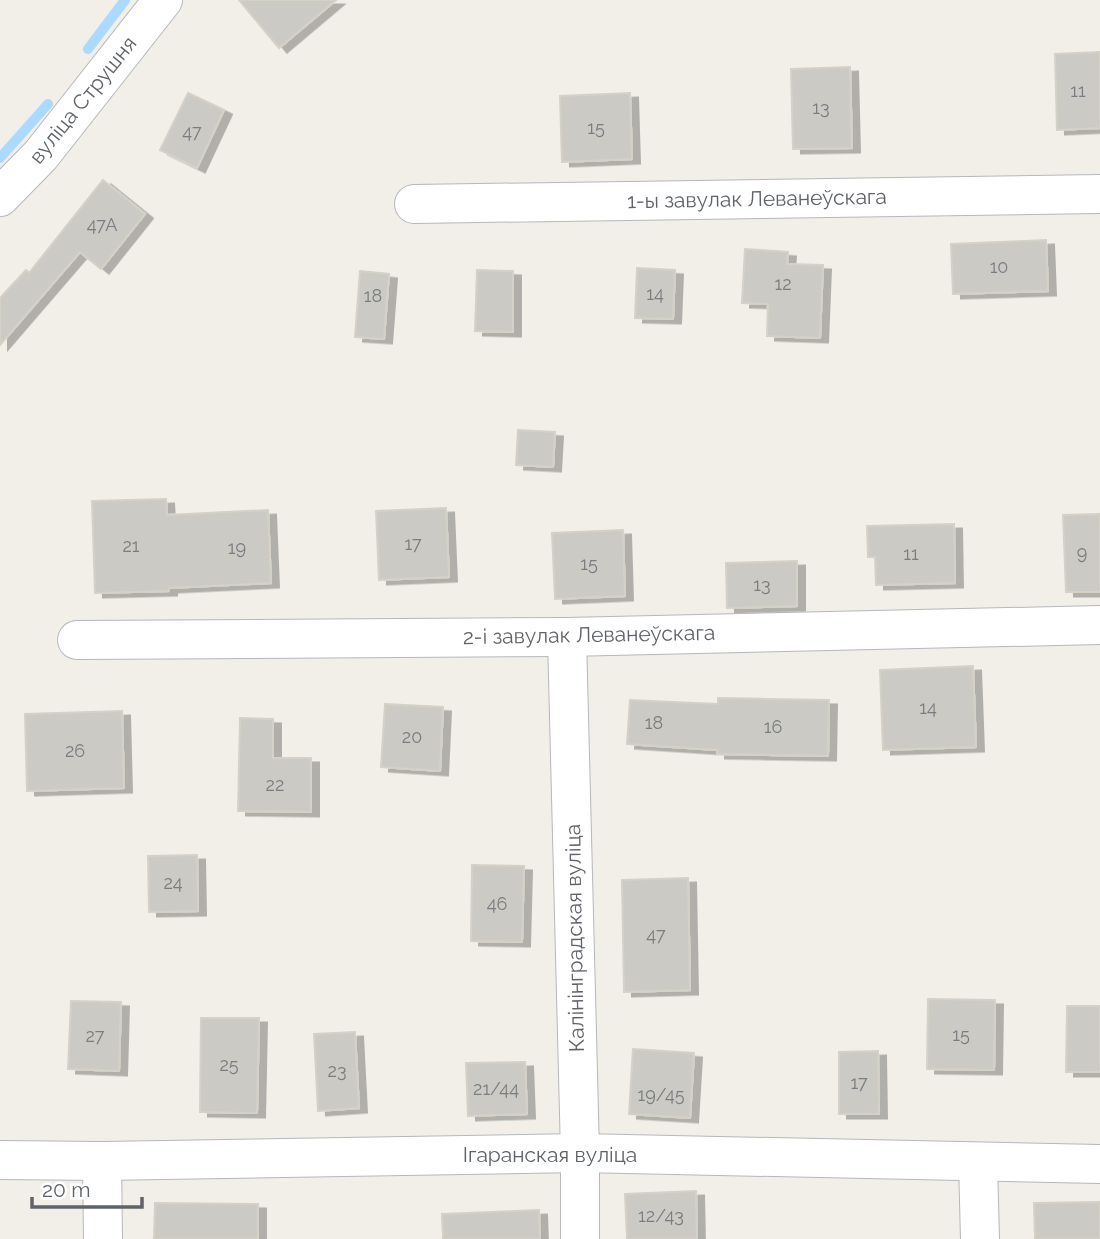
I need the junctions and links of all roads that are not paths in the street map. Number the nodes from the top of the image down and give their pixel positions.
1 (163, 0) edge
2 (1100, 194) edge
3 (0, 197) edge
4 (414, 204) dead end
5 (1100, 625) edge
6 (567, 636) junction
7 (78, 639) dead end
8 (580, 1153) junction
9 (0, 1160) edge
10 (102, 1161) junction
11 (978, 1163) junction
12 (1100, 1164) edge
13 (103, 1239) edge
14 (580, 1239) edge
15 (980, 1239) edge

1 - 3 street, вуліца Струшня
2 - 4 street, 1-ы завулак Леванеўскага
5 - 6 street, 2-і завулак Леванеўскага
6 - 7 street, 2-і завулак Леванеўскага
6 - 8 street, Калінінградская вуліца
8 - 10 street, Ігаранская вуліца
8 - 11 street, Ігаранская вуліца
8 - 14 street, Калінінградская вуліца
9 - 10 street, Ігаранская вуліца
10 - 13 street
11 - 12 street, Ігаранская вуліца
11 - 15 street

